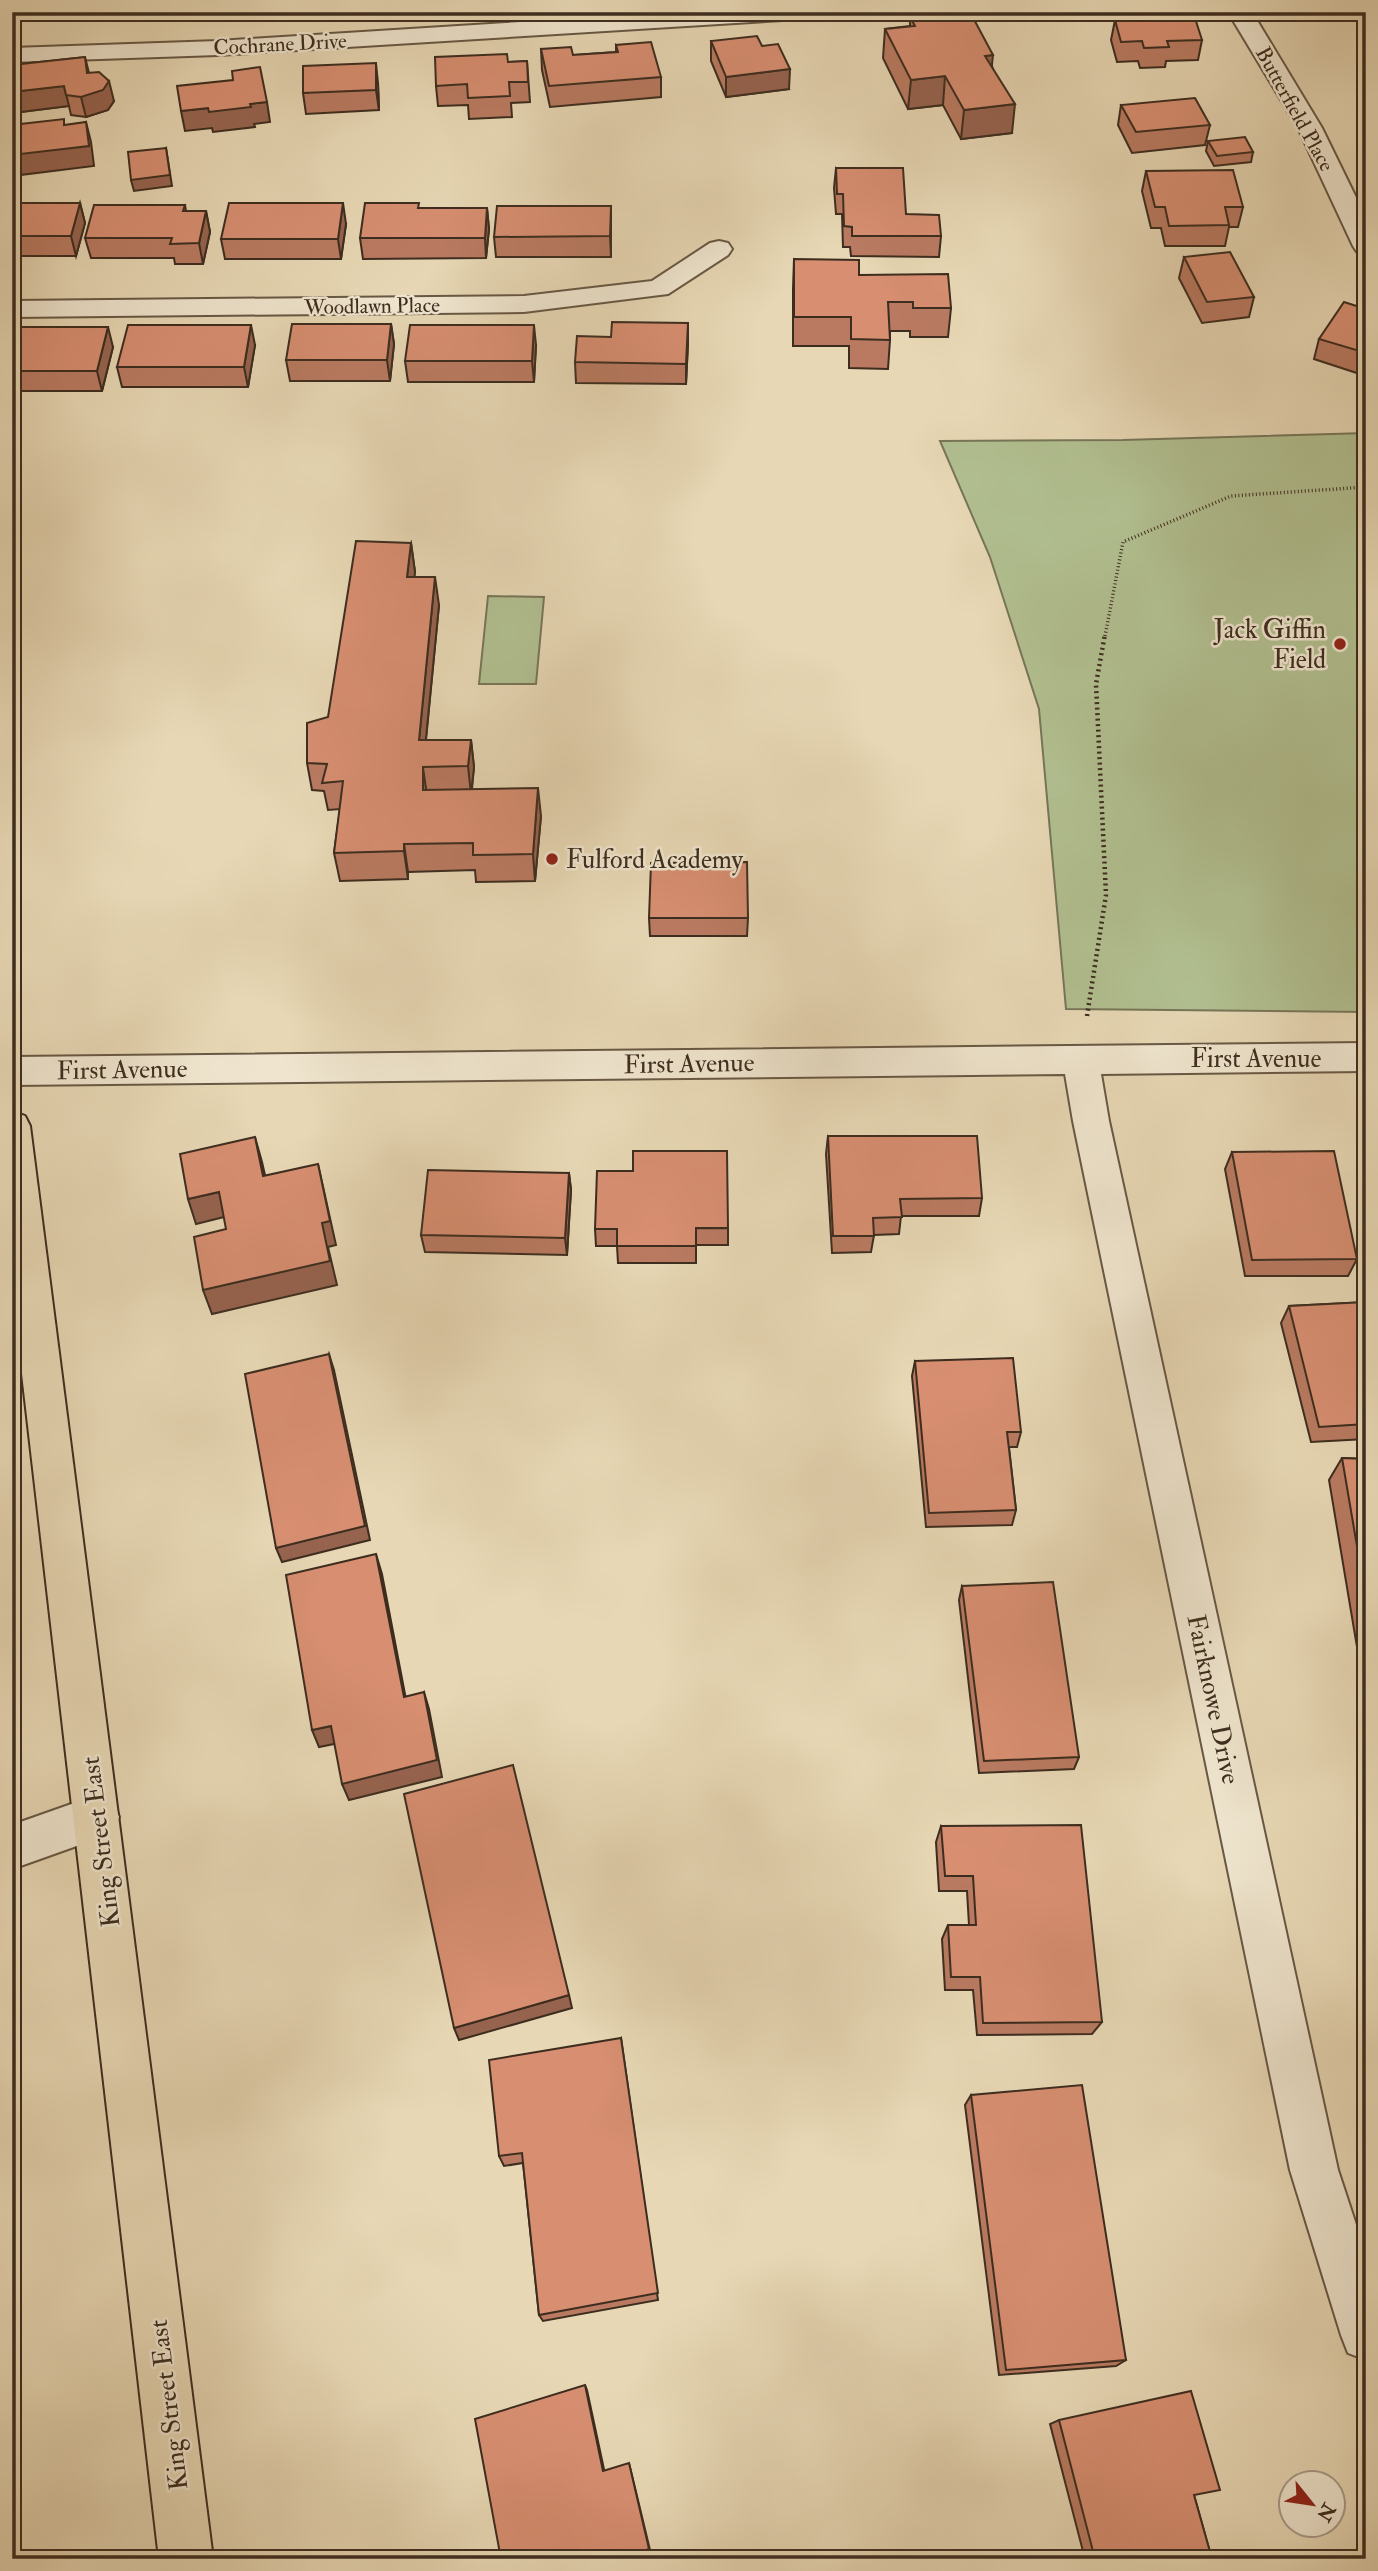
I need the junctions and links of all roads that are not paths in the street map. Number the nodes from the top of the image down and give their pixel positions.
1 (800, 12) edge
2 (1240, 12) edge
3 (12, 55) edge
4 (1366, 246) edge
5 (719, 249) dead end
6 (12, 309) edge
7 (1366, 1058) edge
8 (1081, 1059) junction
9 (12, 1071) edge
10 (12, 1126) edge
11 (97, 1817) junction
12 (12, 1847) edge
13 (1366, 2334) edge
14 (186, 2559) edge

1 - 3 street, Cochrane Drive
2 - 4 street, Butterfield Place
5 - 6 street, Woodlawn Place
7 - 8 street, First Avenue
8 - 9 street, First Avenue
8 - 13 street, Fairknowe Drive
10 - 11 main road, King Street East
11 - 12 street
11 - 14 main road, King Street East

